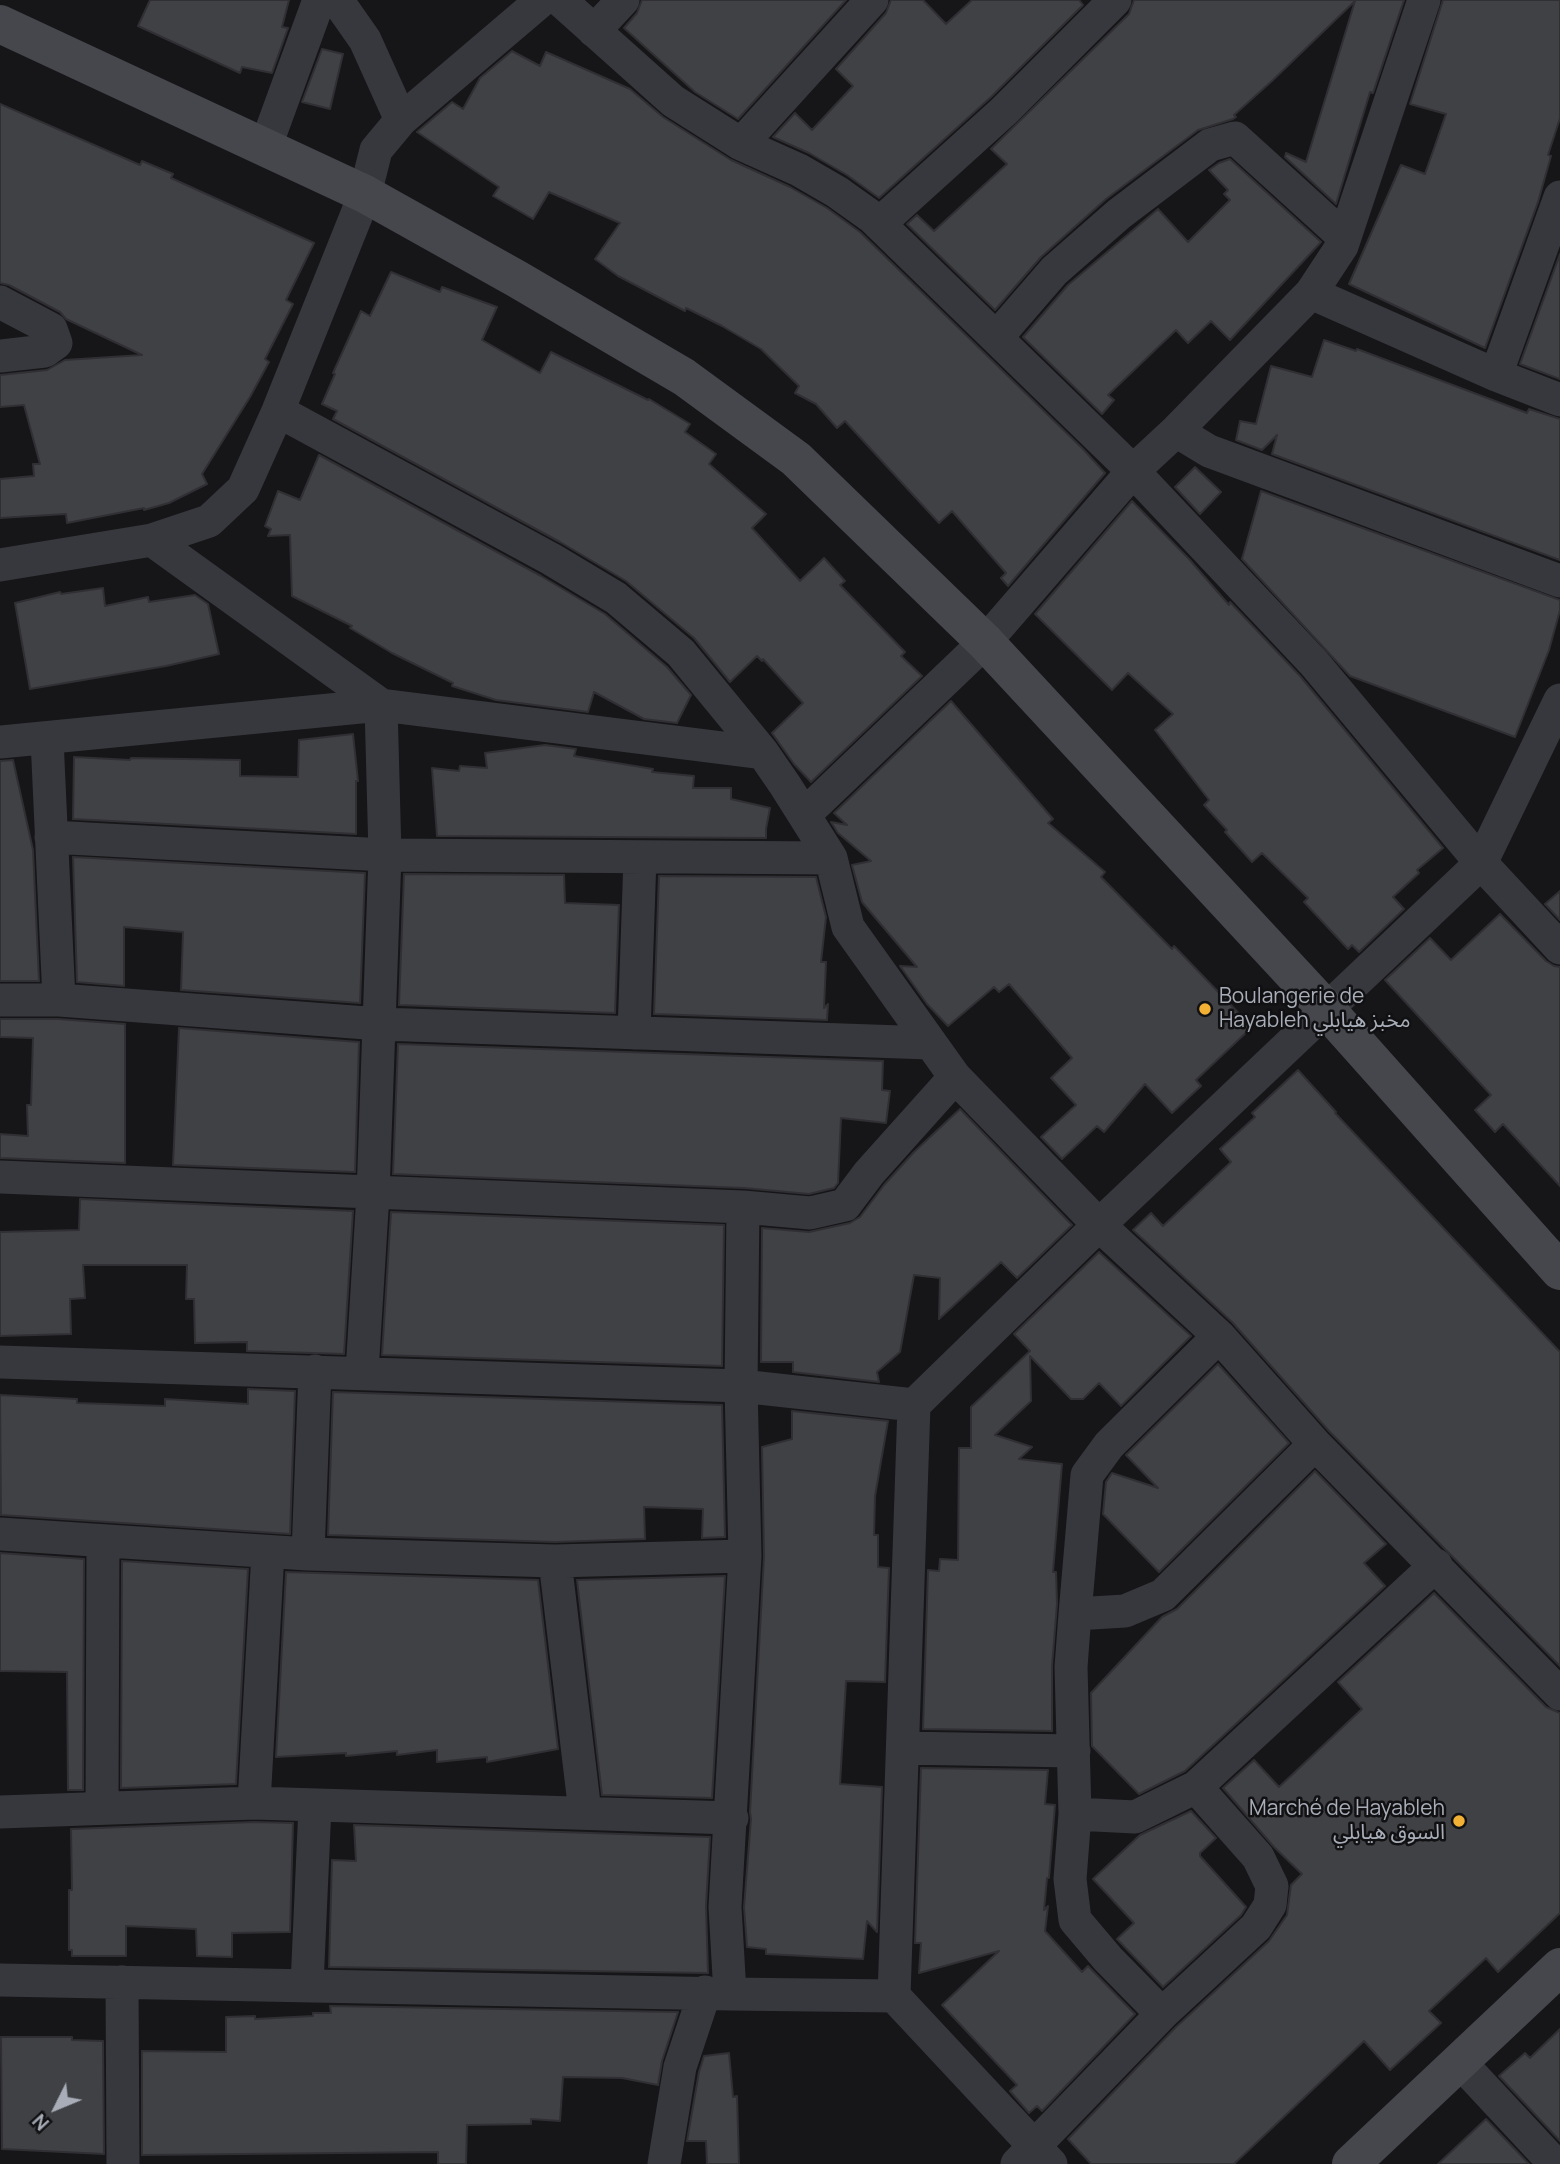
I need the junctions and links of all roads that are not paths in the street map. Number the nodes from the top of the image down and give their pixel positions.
1 (319, 0) edge
2 (337, 0) edge
3 (542, 0) edge
4 (560, 0) edge
5 (623, 0) edge
6 (872, 0) edge
7 (1115, 0) edge
8 (1424, 0) edge
9 (0, 24) edge
10 (594, 30) junction
11 (401, 120) junction
12 (741, 144) junction
13 (265, 148) junction
14 (365, 194) junction
15 (1560, 197) edge
16 (878, 224) junction
17 (1344, 237) junction
18 (1311, 293) junction
19 (0, 302) edge
20 (997, 337) junction
21 (0, 356) edge
22 (1496, 375) junction
23 (1560, 400) edge
24 (278, 411) junction
25 (1176, 431) junction
26 (1133, 471) junction
27 (152, 540) junction
28 (0, 565) edge
29 (1560, 582) edge
30 (985, 642) junction
31 (1560, 700) edge
32 (381, 705) junction
33 (47, 739) junction
34 (0, 742) edge
35 (763, 752) junction
36 (804, 815) junction
37 (51, 837) junction
38 (385, 855) junction
39 (640, 857) junction
40 (831, 858) junction
41 (1481, 863) junction
42 (1560, 948) edge
43 (0, 1000) edge
44 (59, 1000) junction
45 (1326, 1009) junction
46 (380, 1024) junction
47 (634, 1033) junction
48 (930, 1042) junction
49 (955, 1077) junction
50 (0, 1177) edge
51 (373, 1194) junction
52 (743, 1207) junction
53 (1099, 1225) junction
54 (1560, 1271) edge
55 (1219, 1336) junction
56 (0, 1362) edge
57 (315, 1371) junction
58 (362, 1372) junction
59 (741, 1386) junction
60 (914, 1405) junction
61 (1315, 1444) junction
62 (0, 1534) edge
63 (103, 1541) junction
64 (268, 1552) junction
65 (307, 1554) junction
66 (745, 1556) junction
67 (555, 1561) junction
68 (1436, 1566) junction
69 (1075, 1614) junction
70 (1560, 1694) edge
71 (903, 1748) junction
72 (1074, 1751) junction
73 (1196, 1787) junction
74 (254, 1803) junction
75 (315, 1806) junction
76 (102, 1808) junction
77 (0, 1812) edge
78 (585, 1812) junction
79 (1075, 1814) junction
80 (732, 1818) junction
81 (1560, 1967) edge
82 (0, 1980) edge
83 (122, 1982) junction
84 (307, 1985) junction
85 (718, 1993) junction
86 (894, 1996) junction
87 (1162, 2014) junction
88 (1459, 2061) junction
89 (1035, 2159) edge
90 (123, 2164) edge
91 (664, 2164) edge
92 (1351, 2164) edge
93 (1555, 2164) edge

1 - 13 street
2 - 11 street
3 - 11 street
4 - 10 street
5 - 10 street
6 - 12 street
7 - 16 street
8 - 17 street
9 - 13 main road
10 - 12 street
11 - 14 street
12 - 16 street
13 - 14 main road
14 - 24 street
14 - 30 main road
15 - 22 street
16 - 20 street
17 - 18 street
17 - 20 street
18 - 22 street
18 - 25 street
19 - 21 street
20 - 26 street
22 - 23 street
24 - 27 street
24 - 35 street
25 - 26 street
25 - 29 street
26 - 30 street
26 - 41 street
27 - 28 street
27 - 32 street
30 - 36 street
30 - 45 main road
31 - 41 street
32 - 33 street
32 - 35 street
32 - 38 street
33 - 34 street
33 - 37 street
35 - 36 street
36 - 40 street
37 - 38 street
37 - 44 street
38 - 39 street
38 - 46 street
39 - 40 street
39 - 47 street
40 - 48 street
41 - 42 street
41 - 45 street
43 - 44 street
44 - 46 street
45 - 53 street
45 - 54 main road
46 - 47 street
46 - 51 street
47 - 48 street
48 - 49 street
49 - 52 street
49 - 53 street
50 - 51 street
51 - 52 street
51 - 58 street
52 - 59 street
53 - 55 street
53 - 60 street
55 - 61 street
55 - 69 street
56 - 57 street
57 - 58 street
57 - 65 street
58 - 59 street
59 - 60 street
59 - 66 street
60 - 71 street
61 - 68 street
61 - 69 street
62 - 63 street
63 - 64 street
63 - 76 street
64 - 65 street
64 - 74 street
65 - 67 street
66 - 67 street
66 - 80 street
67 - 78 street
68 - 70 street
68 - 73 street
69 - 72 street
71 - 72 street
71 - 86 street
72 - 79 street
73 - 79 street
73 - 87 street
74 - 75 street
74 - 76 street
75 - 78 street
75 - 84 street
76 - 77 street
78 - 80 street
79 - 87 street
80 - 85 street
81 - 88 main road
82 - 83 street
83 - 84 street
83 - 90 street
84 - 85 street
85 - 86 street
85 - 91 street
86 - 89 street
87 - 89 street
88 - 92 main road
88 - 93 street

